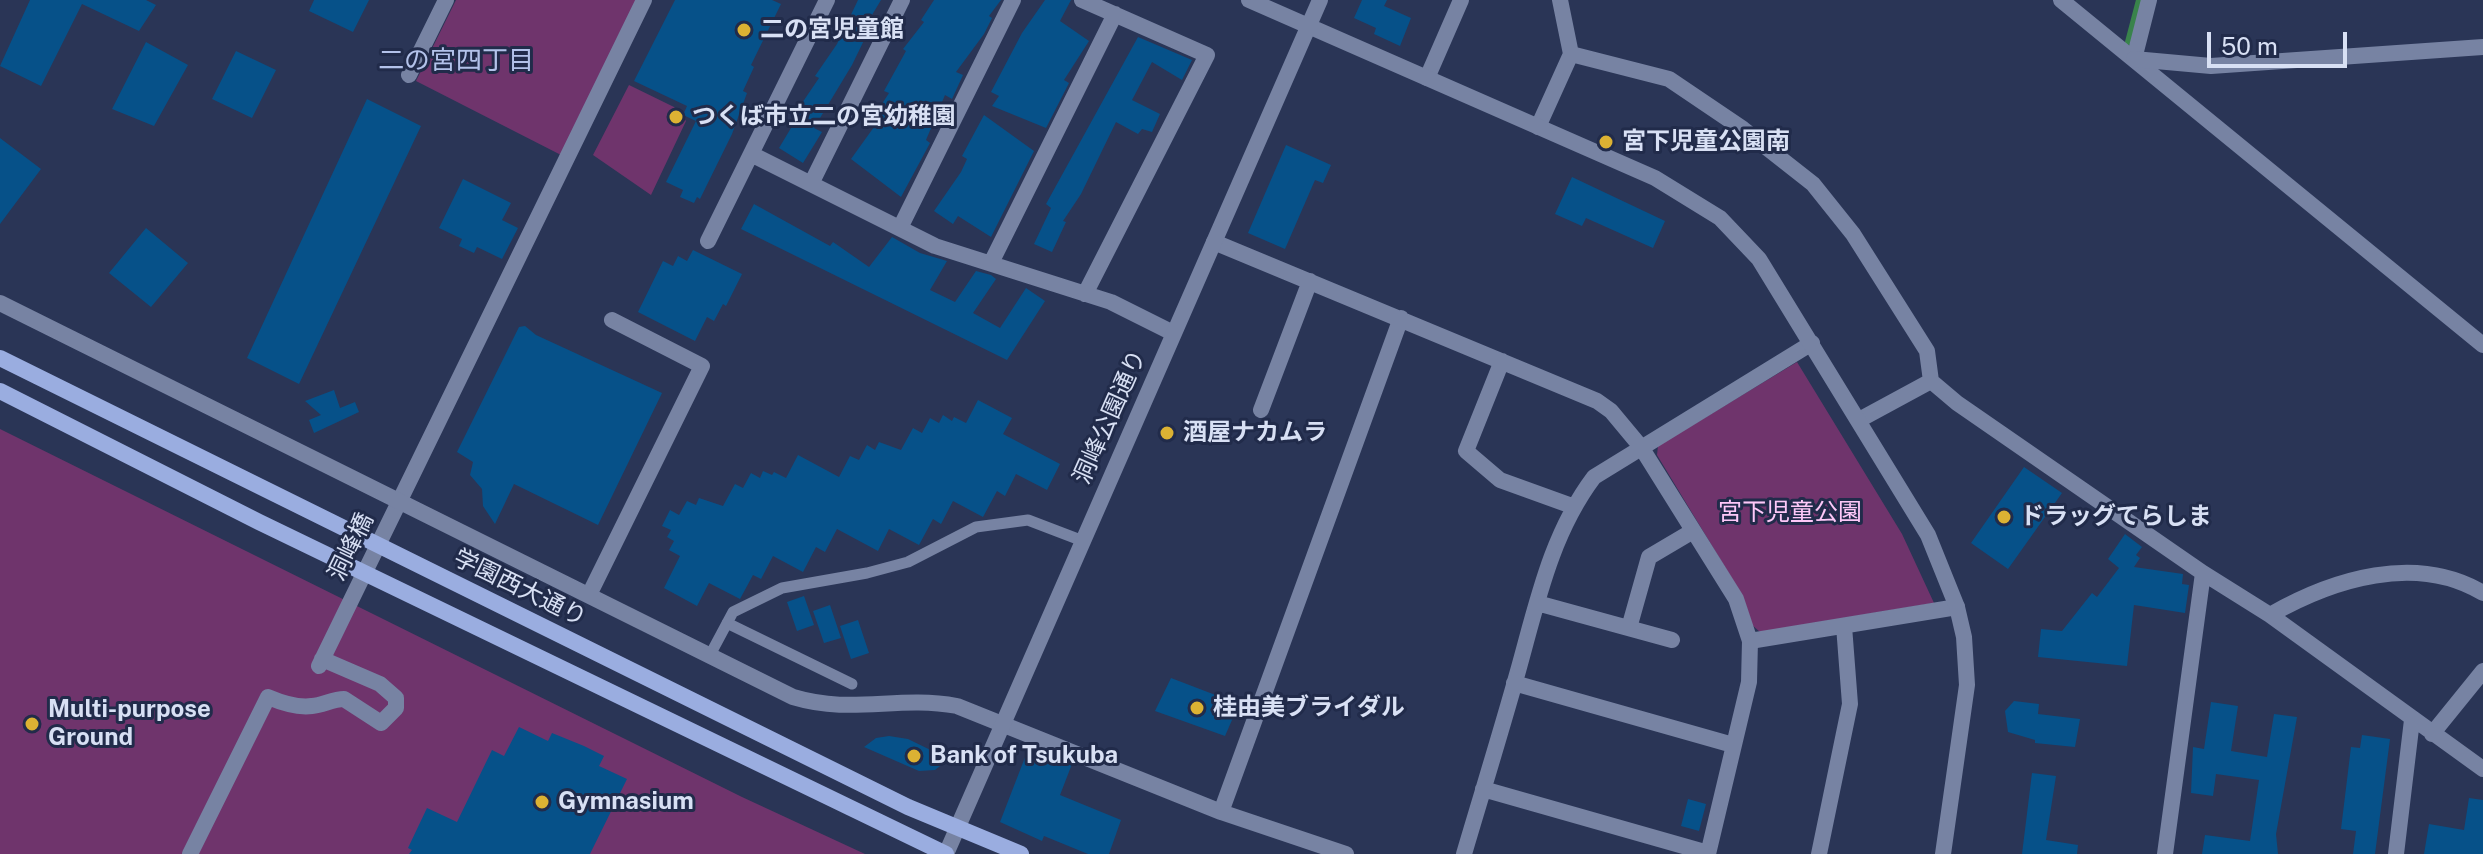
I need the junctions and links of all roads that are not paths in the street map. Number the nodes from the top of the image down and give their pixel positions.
1 (446, 0) edge
2 (644, 0) edge
3 (827, 0) edge
4 (902, 0) edge
5 (1013, 0) edge
6 (1082, 0) edge
7 (1249, 0) edge
8 (1320, 0) edge
9 (1461, 0) edge
10 (1560, 0) edge
11 (2061, 0) edge
12 (2149, 0) edge
13 (1115, 14) junction
14 (1309, 26) junction
15 (2483, 47) edge
16 (1571, 54) junction
17 (2134, 59) junction
18 (409, 75) dead end
19 (1427, 78) junction
20 (1538, 127) junction
21 (751, 154) junction
22 (811, 184) junction
23 (900, 228) junction
24 (708, 241) dead end
25 (1214, 242) junction
26 (991, 263) junction
27 (1310, 281) junction
28 (1085, 294) junction
29 (0, 303) edge
30 (1401, 318) junction
31 (612, 320) dead end
32 (1173, 333) junction
33 (1812, 343) junction
34 (2483, 345) edge
35 (0, 358) edge
36 (1502, 361) junction
37 (1931, 381) junction
38 (0, 391) edge
39 (1261, 410) dead end
40 (1859, 420) junction
41 (1641, 447) junction
42 (1572, 506) junction
43 (1693, 531) junction
44 (1083, 541) junction
45 (2203, 573) junction
46 (2483, 593) edge
47 (589, 595) junction
48 (1537, 603) junction
49 (1957, 607) junction
50 (2270, 615) junction
51 (727, 623) junction
52 (1844, 626) junction
53 (1629, 628) junction
54 (1672, 640) dead end
55 (1750, 641) junction
56 (710, 655) junction
57 (2483, 671) edge
58 (1514, 683) junction
59 (852, 684) dead end
60 (2412, 720) junction
61 (1002, 724) junction
62 (2432, 734) junction
63 (1733, 745) junction
64 (2483, 769) edge
65 (1483, 789) junction
66 (1221, 812) junction
67 (957, 829) junction
68 (1708, 853) edge
69 (190, 854) edge
70 (946, 854) edge
71 (1021, 854) edge
72 (1346, 854) edge
73 (1464, 854) edge
74 (1819, 854) edge
75 (1943, 854) edge
76 (2165, 854) edge
77 (2396, 854) edge

1 - 18 street
2 - 69 street, 洞峰橋
3 - 21 street
4 - 22 street
5 - 23 street
6 - 13 street
7 - 14 street
8 - 14 street, 洞峰公園通り
9 - 19 street
10 - 16 street
11 - 17 street
12 - 17 street
13 - 26 street
13 - 28 street
14 - 19 street
14 - 25 street, 洞峰公園通り
15 - 17 street
16 - 20 street
16 - 37 street
17 - 34 street
19 - 20 street
20 - 33 street
21 - 22 street
21 - 24 street
22 - 23 street
23 - 26 street
25 - 27 street
25 - 32 street, 洞峰公園通り
26 - 28 street
27 - 30 street
27 - 39 street
28 - 32 street
29 - 47 street
30 - 36 street
30 - 66 street
31 - 47 street
32 - 44 street, 洞峰公園通り
33 - 40 street
33 - 41 street
35 - 67 main road, 学園西大通り
36 - 41 street
36 - 42 street
37 - 40 street
37 - 45 street
38 - 70 main road
40 - 49 street
41 - 42 street
41 - 43 street
42 - 48 street
43 - 53 street
43 - 55 street
44 - 51 lane
44 - 61 street, 洞峰公園通り
45 - 50 street
45 - 76 street
46 - 50 street
47 - 56 street
48 - 53 street
48 - 58 street
49 - 52 street
49 - 75 street
50 - 60 street
51 - 56 lane
51 - 59 lane
52 - 55 street
52 - 74 street
53 - 54 street
55 - 63 street
56 - 61 street
57 - 62 street
58 - 63 street
58 - 65 street
60 - 62 street
60 - 77 street
61 - 66 street
61 - 67 street, 洞峰公園通り
62 - 64 street
63 - 68 street
65 - 68 street
65 - 73 street
66 - 72 street
67 - 70 street, 洞峰公園通り
67 - 71 main road, 学園西大通り

